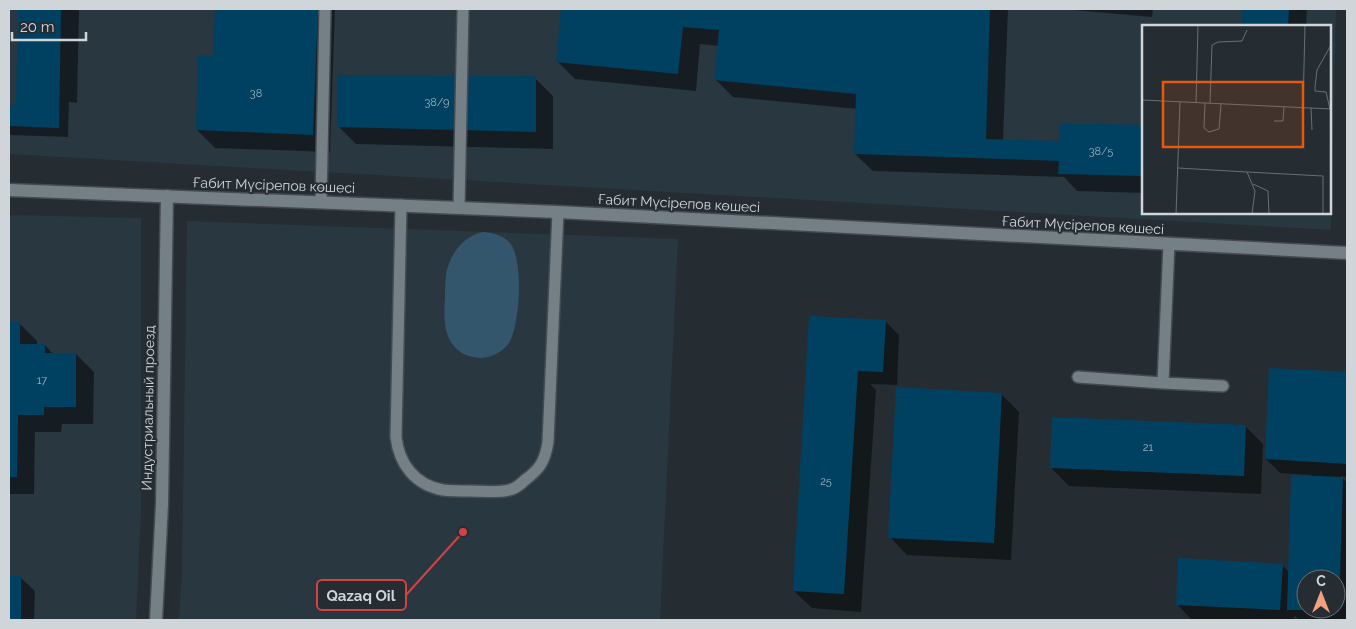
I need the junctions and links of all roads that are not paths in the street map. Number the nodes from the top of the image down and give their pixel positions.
1 (325, 9) edge
2 (462, 9) edge
3 (9, 190) edge
4 (167, 196) junction
5 (321, 202) junction
6 (401, 206) junction
7 (459, 208) junction
8 (558, 212) junction
9 (1169, 244) junction
10 (1347, 253) edge
11 (1078, 377) dead end
12 (1163, 383) junction
13 (1223, 386) dead end
14 (156, 620) edge

1 - 5 lane
2 - 7 lane
3 - 4 main road, Ғабит Мүсірепов көшесі
4 - 5 main road, Ғабит Мүсірепов көшесі
4 - 14 main road, Индустриальный проезд
5 - 6 main road, Ғабит Мүсірепов көшесі
6 - 7 main road, Ғабит Мүсірепов көшесі
6 - 8 lane
7 - 8 main road, Ғабит Мүсірепов көшесі
8 - 9 main road, Ғабит Мүсірепов көшесі
9 - 10 main road, Ғабит Мүсірепов көшесі
9 - 12 lane
11 - 12 lane
12 - 13 lane

